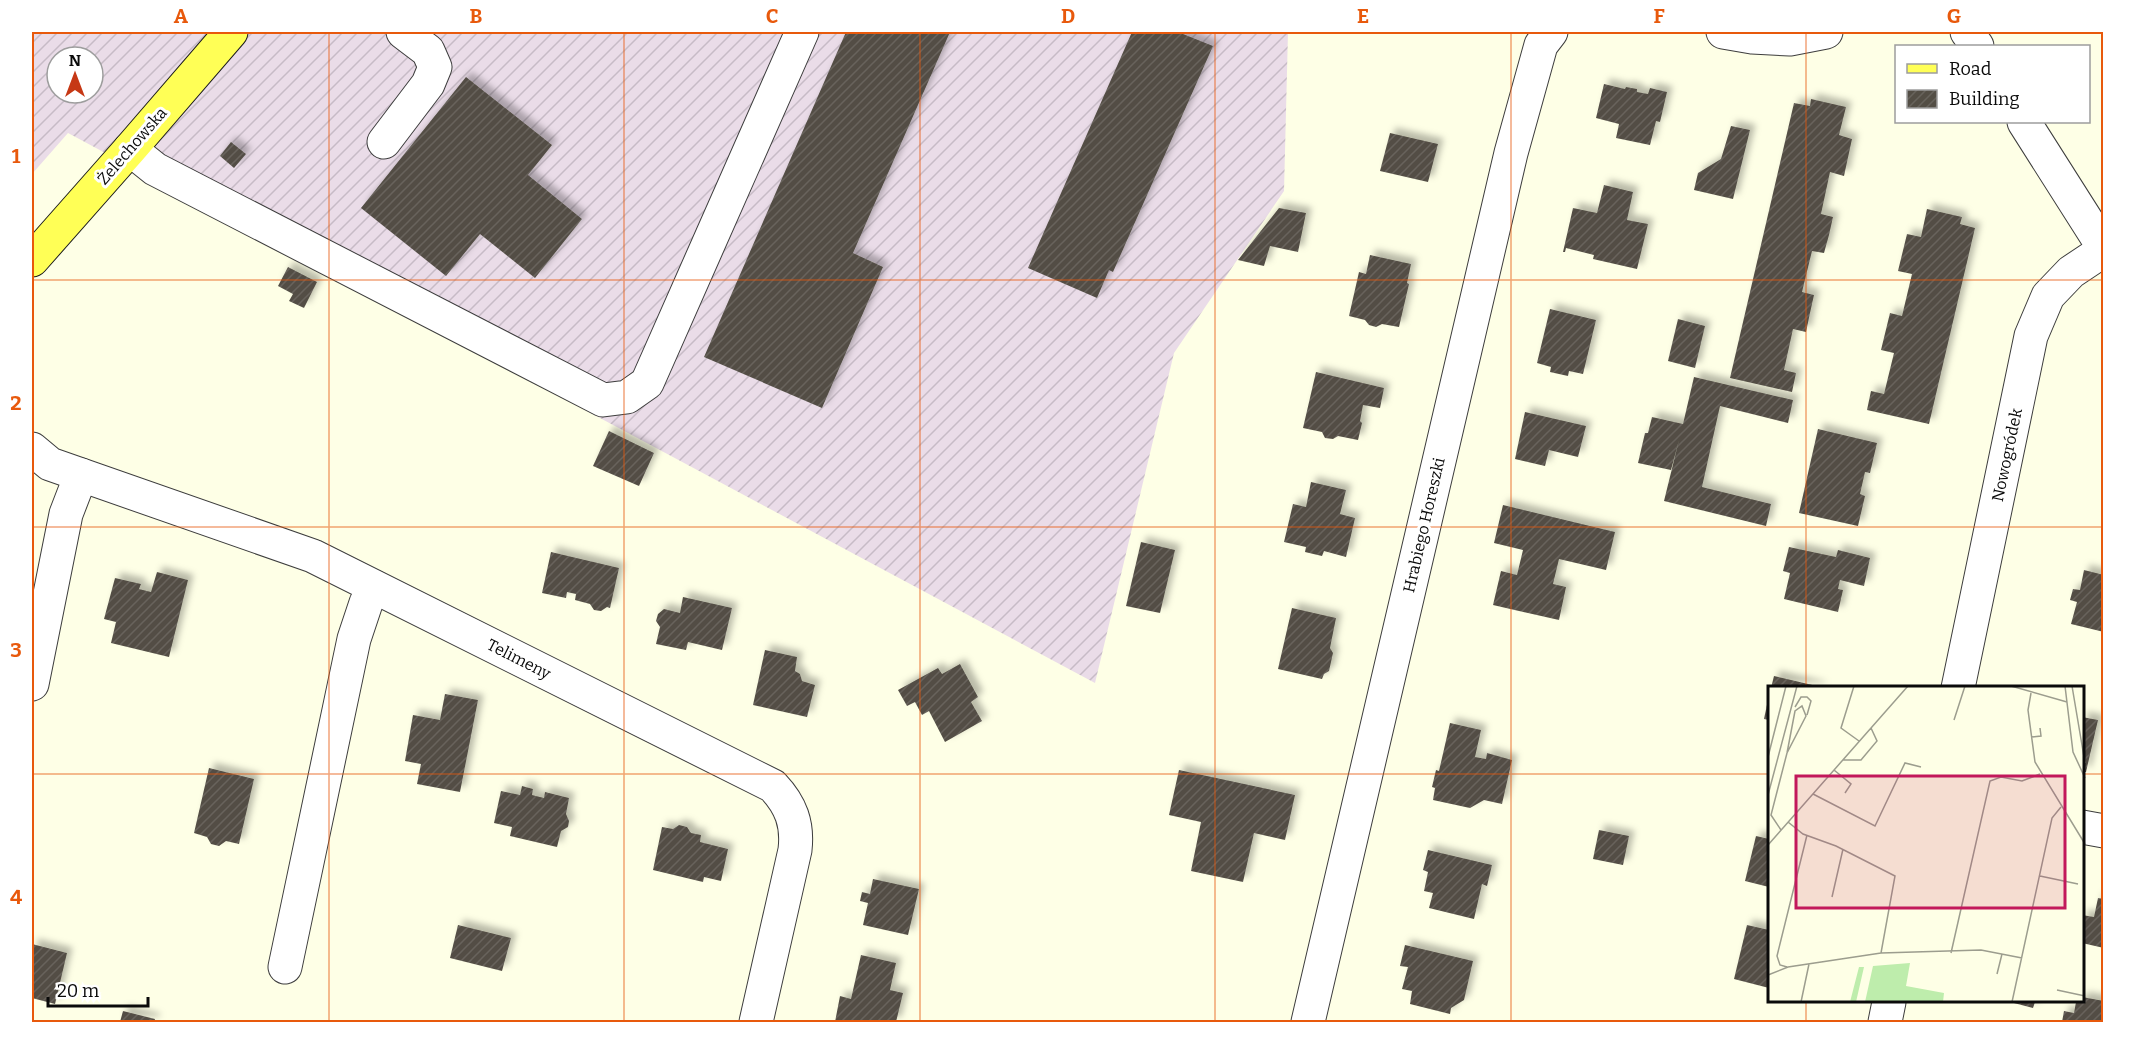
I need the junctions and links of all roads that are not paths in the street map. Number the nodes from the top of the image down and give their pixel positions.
1 (231, 32) edge
2 (403, 32) edge
3 (802, 32) edge
4 (1551, 32) edge
5 (1723, 32) edge
6 (1826, 32) edge
7 (1967, 32) edge
8 (1976, 45) edge
9 (2025, 123) edge
10 (384, 142) dead end
11 (130, 149) junction
12 (2103, 249) edge
13 (32, 260) edge
14 (32, 449) edge
15 (81, 475) junction
16 (374, 586) junction
17 (32, 684) edge
18 (1958, 686) edge
19 (2084, 827) edge
20 (2103, 831) edge
21 (285, 967) dead end
22 (1889, 1003) edge
23 (756, 1023) edge
24 (1308, 1023) edge
25 (1885, 1023) edge

1 - 11 main road, Żelechowska
2 - 10 street
3 - 11 street
4 - 24 street, Hrabiego Horeszki
5 - 6 street
7 - 8 street
9 - 12 street
11 - 13 main road, Żelechowska
12 - 18 street, Nowogródek
14 - 15 street, Telimeny
15 - 16 street, Telimeny
15 - 17 street
16 - 21 street
16 - 23 street, Telimeny
19 - 20 street
22 - 25 street

